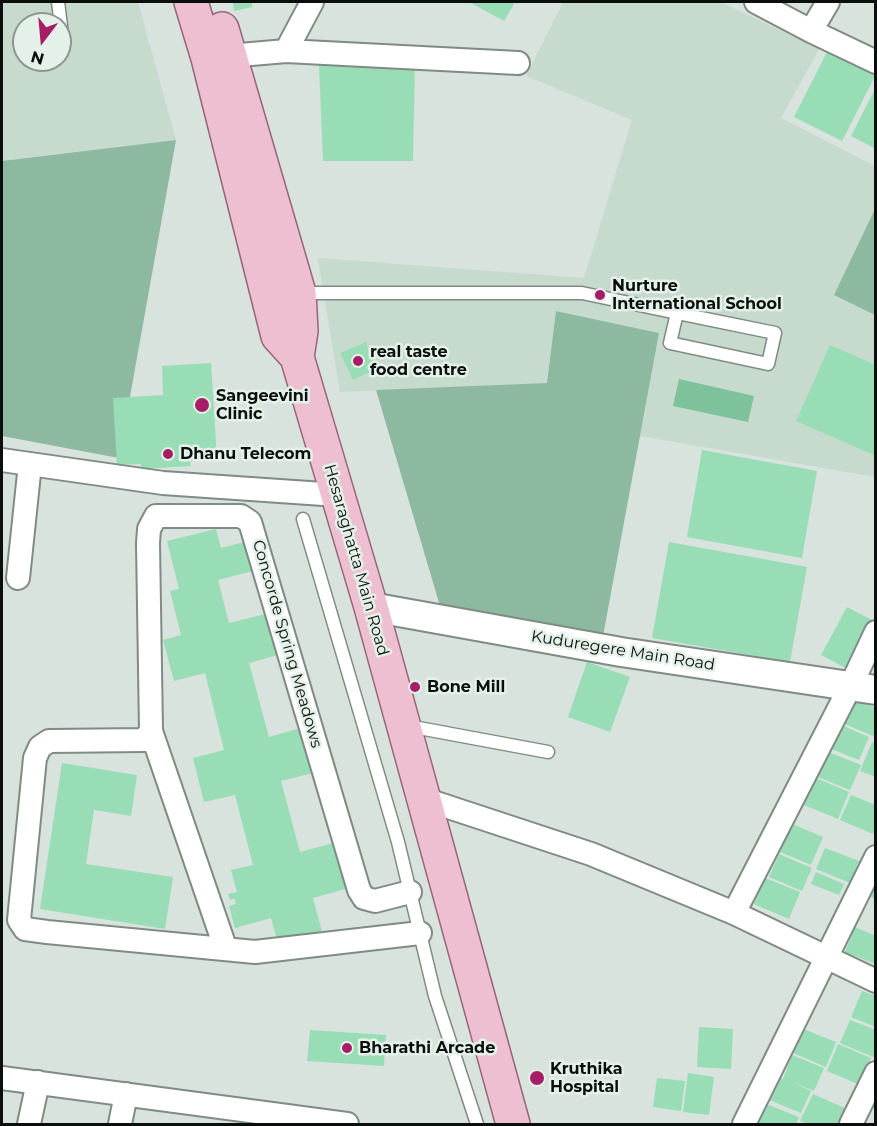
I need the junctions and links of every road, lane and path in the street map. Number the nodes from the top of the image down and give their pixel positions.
1 (191, 2) edge
2 (214, 2) edge
3 (312, 2) edge
4 (756, 2) edge
5 (828, 2) edge
6 (811, 31) junction
7 (286, 51) junction
8 (219, 57) junction
9 (876, 62) edge
10 (518, 63) dead end
11 (284, 296) junction
12 (677, 313) junction
13 (2, 460) edge
14 (30, 464) junction
15 (338, 495) junction
16 (303, 519) dead end
17 (18, 578) dead end
18 (371, 607) junction
19 (876, 632) edge
20 (862, 688) edge
21 (404, 725) junction
22 (151, 731) junction
23 (549, 752) dead end
24 (424, 799) junction
25 (876, 857) edge
26 (410, 892) junction
27 (734, 913) junction
28 (420, 933) junction
29 (225, 948) junction
30 (826, 958) junction
31 (876, 981) edge
32 (876, 1073) edge
33 (2, 1078) edge
34 (38, 1083) junction
35 (126, 1094) junction
36 (29, 1125) edge
37 (120, 1125) edge
38 (347, 1125) edge
39 (477, 1125) edge
40 (513, 1125) edge
41 (744, 1125) edge
42 (851, 1125) edge

1 - 8 main road
2 - 8 main road
3 - 7 street
4 - 6 street
5 - 6 street
6 - 9 street
7 - 8 street
7 - 10 street
8 - 11 main road
11 - 12 lane
11 - 15 main road, Hesaraghatta Main Road
12 - 12 lane
13 - 14 street
14 - 15 street
14 - 17 street
15 - 18 main road, Hesaraghatta Main Road
16 - 26 lane
18 - 20 street, Kuduregere Main Road
18 - 21 main road, Hesaraghatta Main Road
19 - 20 street
20 - 27 street
21 - 23 lane
21 - 24 main road, Hesaraghatta Main Road
22 - 26 street, Concorde Spring Meadows
22 - 29 street
22 - 29 street
24 - 27 street
24 - 40 main road, Hesaraghatta Main Road
25 - 30 street
26 - 28 lane
27 - 30 street
28 - 29 street
28 - 39 lane
30 - 31 street
30 - 41 street
32 - 42 street
33 - 34 street
34 - 35 street
34 - 36 street
35 - 37 street
35 - 38 street

